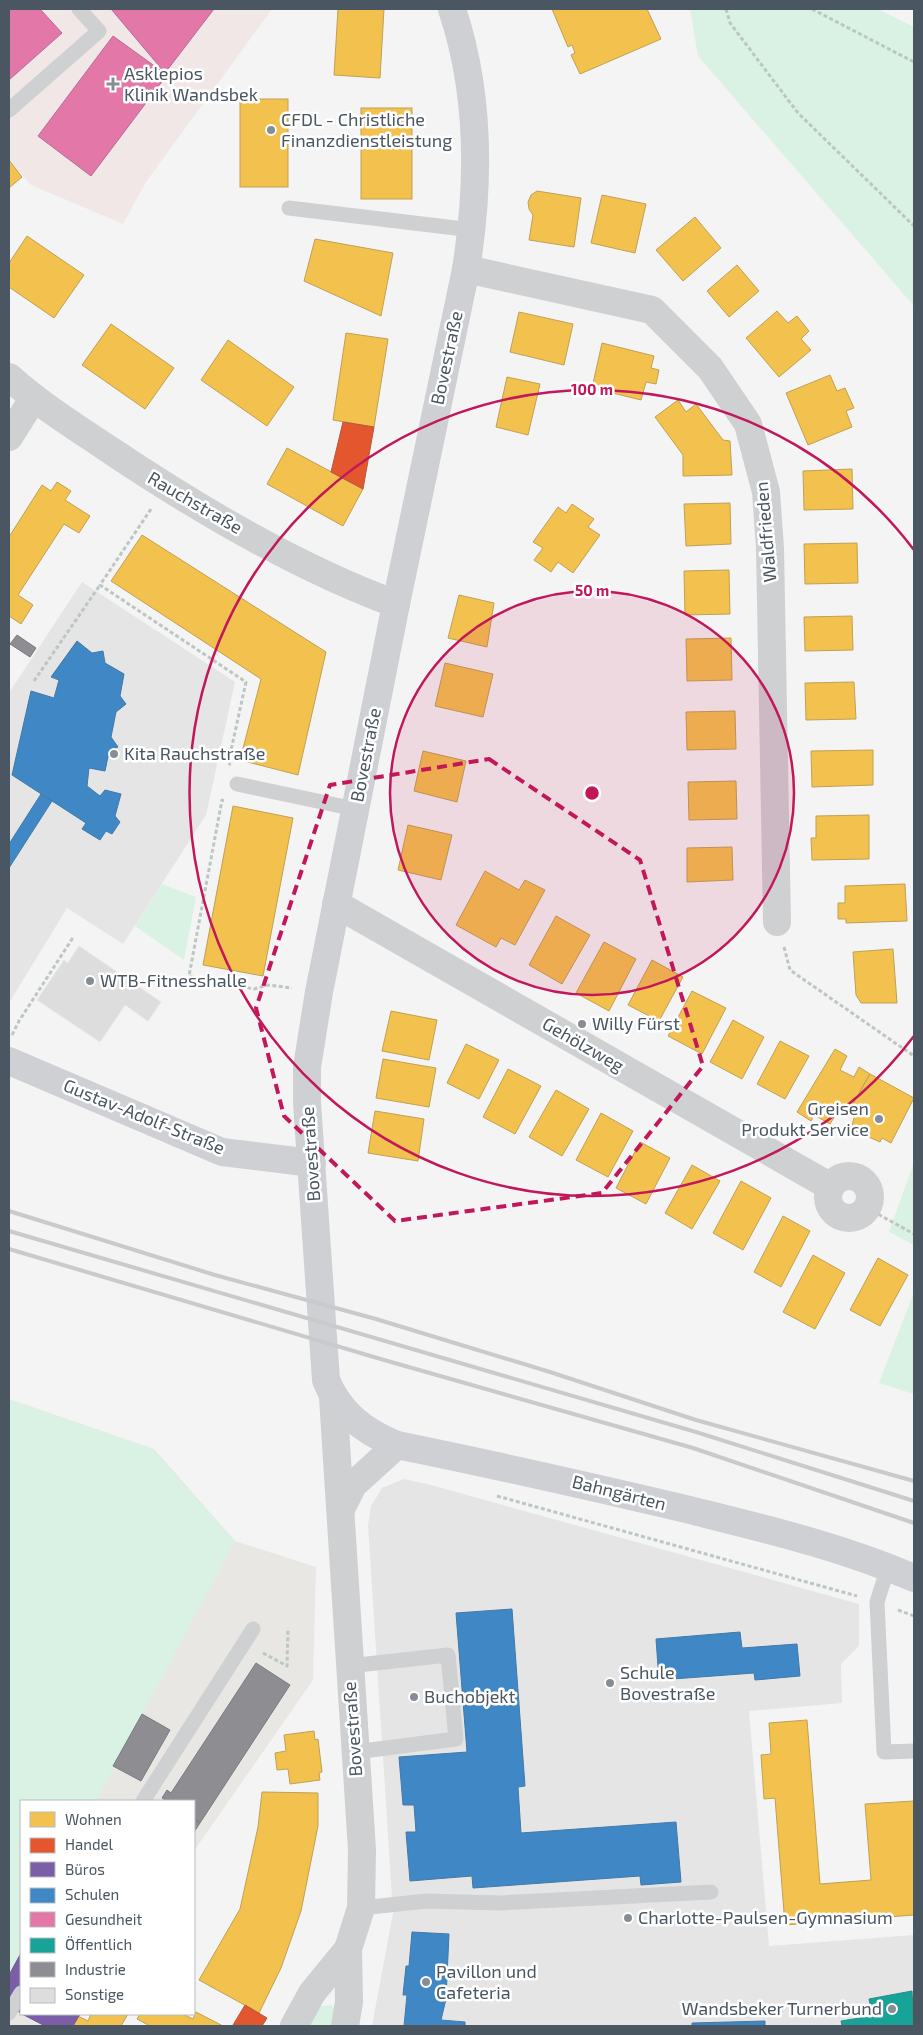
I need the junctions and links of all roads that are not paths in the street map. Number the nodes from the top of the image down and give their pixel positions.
1 (79, 9) edge
2 (452, 9) edge
3 (9, 110) edge
4 (290, 208) dead end
5 (472, 230) junction
6 (466, 269) junction
7 (9, 377) edge
8 (33, 399) junction
9 (9, 437) edge
10 (396, 604) junction
11 (237, 784) dead end
12 (356, 809) junction
13 (336, 904) junction
14 (777, 922) road end
15 (9, 1061) edge
16 (312, 1163) junction
17 (868, 1208) road end
18 (333, 1397) junction
19 (397, 1445) junction
20 (342, 1507) junction
21 (888, 1567) junction
22 (914, 1578) edge
23 (253, 1629) dead end
24 (349, 1666) junction
25 (914, 1751) edge
26 (355, 1752) junction
27 (144, 1800) edge
28 (711, 1892) dead end
29 (362, 1908) junction
30 (348, 1949) junction
31 (20, 1995) edge
32 (9, 2013) edge
33 (294, 2026) edge
34 (345, 2026) edge

1 - 3 lane
2 - 5 main road, Bovestraße
4 - 5 lane
5 - 6 main road, Bovestraße
6 - 10 main road, Bovestraße
6 - 14 street, Waldfrieden
7 - 8 street, Rauchstraße
8 - 9 street
8 - 10 street, Rauchstraße
10 - 12 main road, Bovestraße
11 - 12 lane
12 - 13 main road, Bovestraße
13 - 16 main road, Bovestraße
13 - 17 street, Gehölzweg
15 - 16 main road, Gustav-Adolf-Straße
16 - 18 main road, Bovestraße
18 - 19 main road, Bahngärten
18 - 20 street, Bovestraße
19 - 20 street
19 - 21 main road, Bahngärten
20 - 24 street, Bovestraße
21 - 22 main road, Bahngärten
21 - 25 lane
23 - 27 lane
24 - 26 street, Bovestraße
24 - 26 lane
26 - 29 street, Bovestraße
28 - 29 lane
29 - 30 street, Bovestraße
30 - 33 street, Bovestraße
30 - 34 street, Bovestraße
31 - 32 lane

